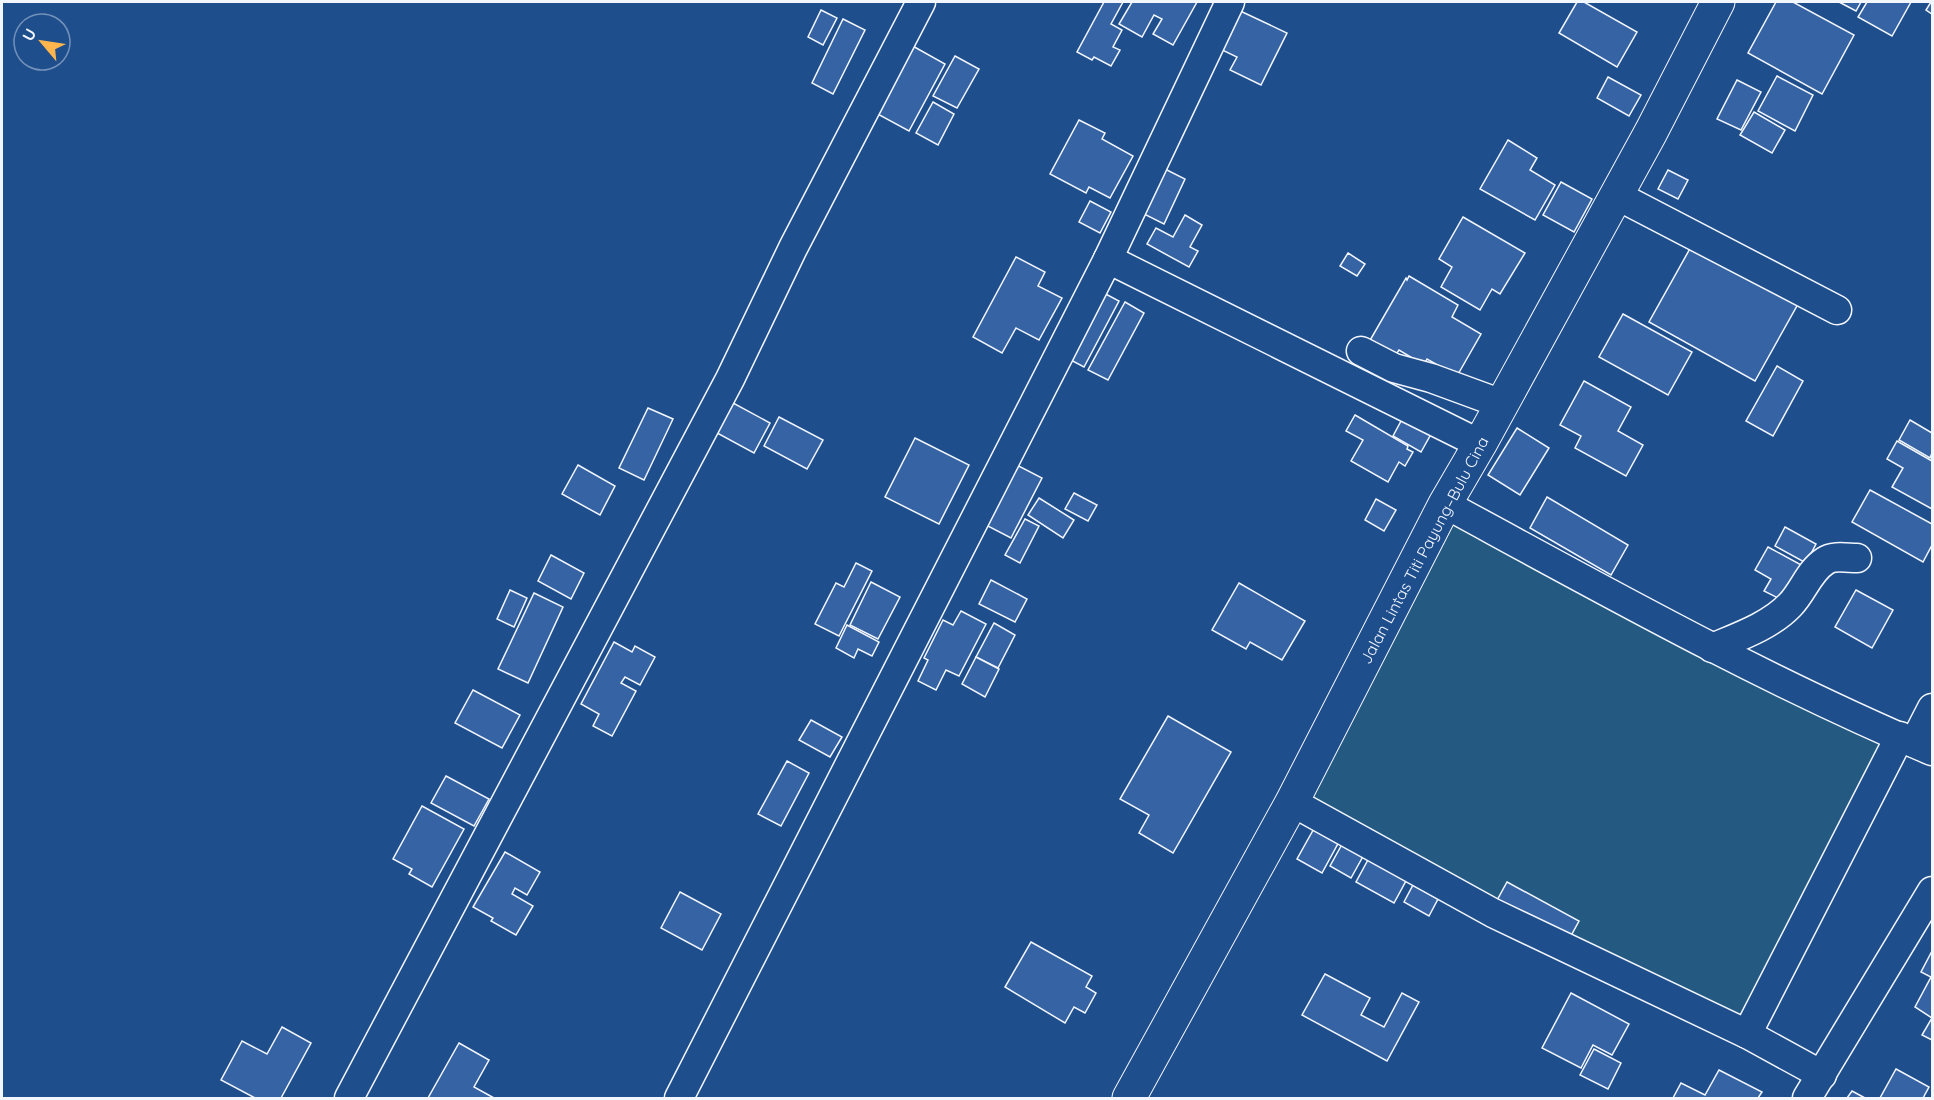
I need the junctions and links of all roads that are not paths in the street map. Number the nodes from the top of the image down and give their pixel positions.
1 (921, 2) edge
2 (1230, 2) edge
3 (1718, 2) edge
4 (1616, 195) junction
5 (1107, 259) junction
6 (1837, 310) dead end
7 (1361, 351) dead end
8 (1502, 404) junction
9 (1480, 444) junction
10 (1445, 504) junction
11 (1857, 558) dead end
12 (1712, 648) junction
13 (1932, 708) edge
14 (1916, 743) edge
15 (1292, 802) junction
16 (1932, 891) edge
17 (1747, 1034) junction
18 (1815, 1087) edge
19 (349, 1098) edge
20 (679, 1098) edge
21 (1129, 1098) edge

1 - 19 street
2 - 5 street
3 - 4 main road, Jalan Lintas Titi Payung–Bulu Cina
4 - 6 street
4 - 8 main road, Jalan Lintas Titi Payung–Bulu Cina
5 - 9 street
5 - 20 street
7 - 8 street
8 - 9 main road, Jalan Lintas Titi Payung–Bulu Cina
9 - 10 main road, Jalan Lintas Titi Payung–Bulu Cina
10 - 12 street
10 - 15 main road, Jalan Lintas Titi Payung–Bulu Cina
11 - 12 street
12 - 14 street
13 - 14 street
14 - 17 street
15 - 17 street
15 - 21 main road, Jalan Lintas Titi Payung–Bulu Cina
16 - 18 street
17 - 18 street

